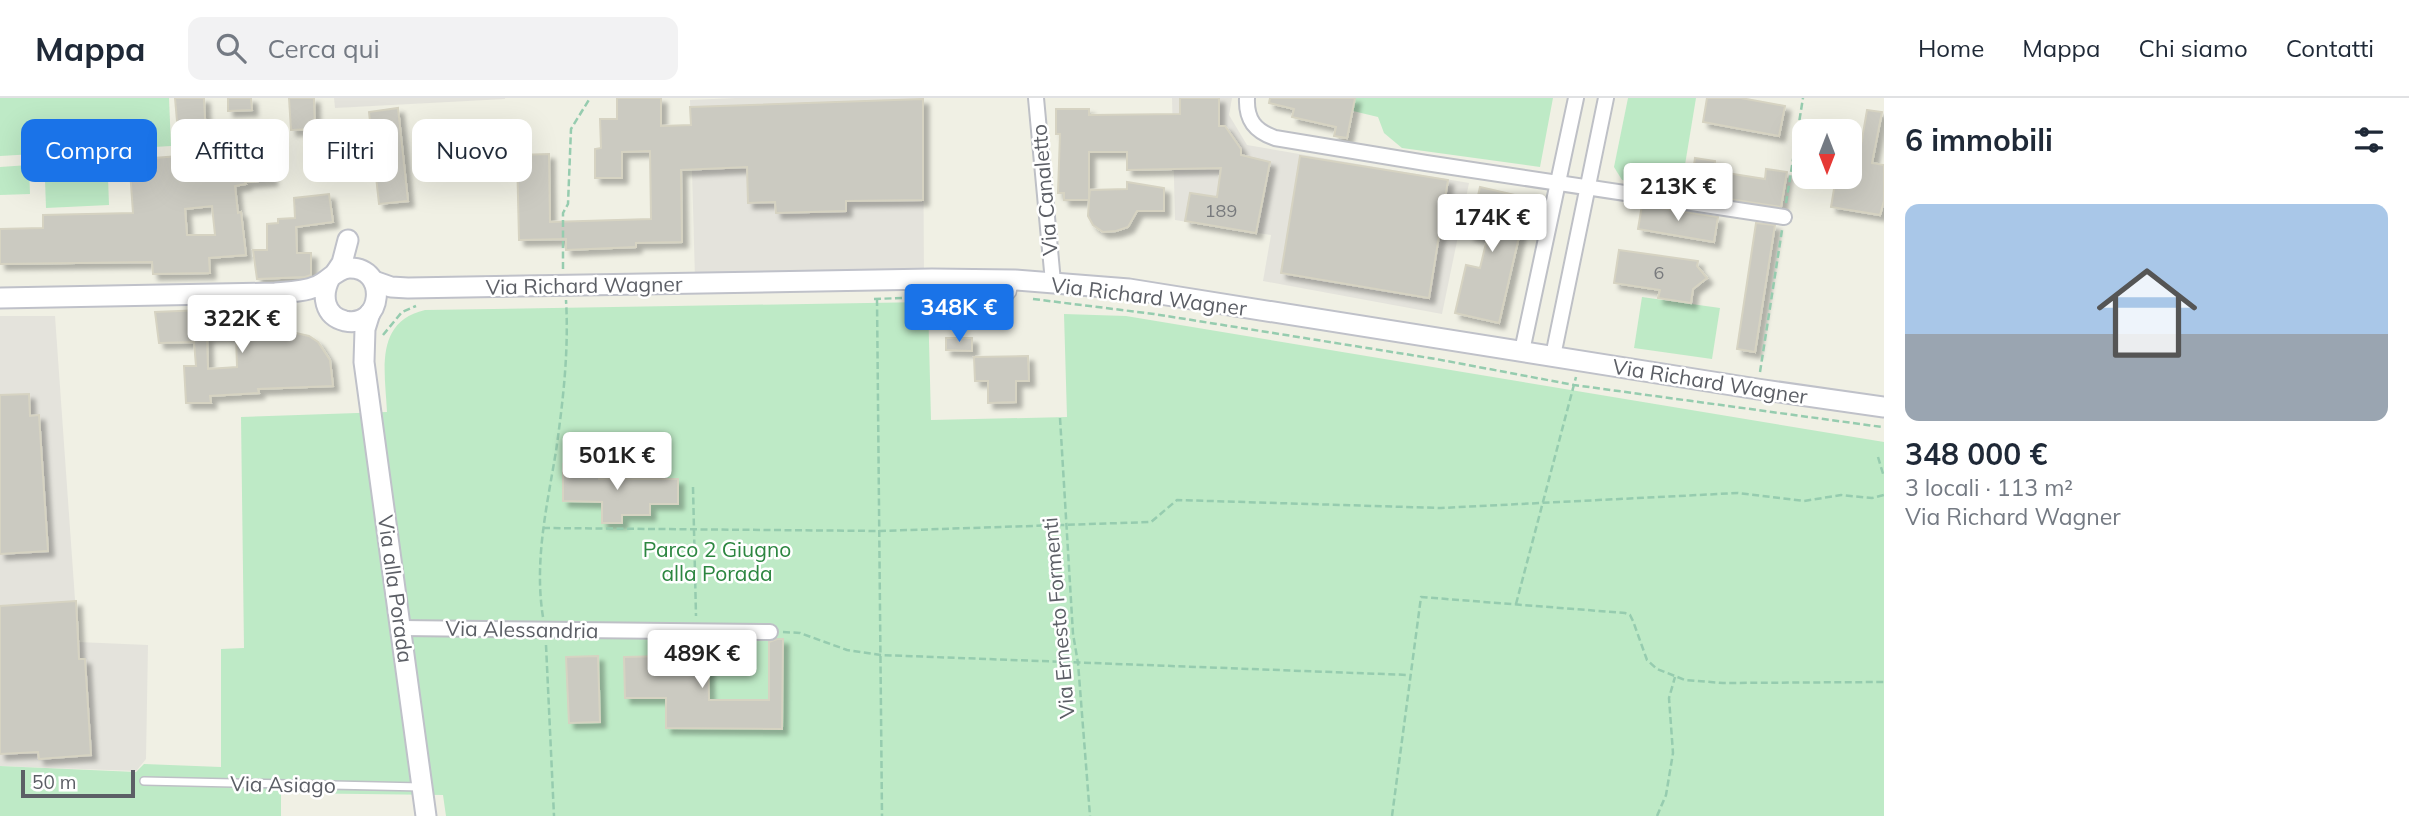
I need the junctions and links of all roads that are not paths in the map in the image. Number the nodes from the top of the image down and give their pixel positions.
1 (1036, 98) edge
2 (1247, 98) edge
3 (1576, 98) edge
4 (1606, 98) edge
5 (1559, 183) junction
6 (1587, 188) junction
7 (1784, 216) road end
8 (333, 275) junction
9 (368, 275) junction
10 (932, 279) junction
11 (1053, 282) junction
12 (1013, 286) junction
13 (408, 288) junction
14 (275, 293) junction
15 (0, 298) edge
16 (373, 310) junction
17 (334, 315) junction
18 (1522, 351) junction
19 (1553, 356) junction
20 (364, 362) junction
21 (1884, 407) edge
22 (401, 628) junction
23 (770, 632) road end
24 (144, 780) dead end
25 (422, 787) junction
26 (426, 816) edge

1 - 11 street, Via Canaletto
2 - 5 street
3 - 5 street
4 - 6 street
5 - 6 street
5 - 18 street
6 - 7 street
6 - 19 street
8 - 9 street
8 - 9 street
8 - 14 street
8 - 17 street
9 - 13 street, Via Richard Wagner
9 - 16 street
10 - 12 street, Via Richard Wagner
10 - 12 lane
10 - 13 street, Via Richard Wagner
11 - 12 street, Via Richard Wagner
11 - 18 street, Via Richard Wagner
13 - 16 street, Via Richard Wagner
14 - 15 street
14 - 17 street
16 - 17 street
16 - 20 street, Via alla Porada
17 - 20 street, Via alla Porada
18 - 19 street, Via Richard Wagner
19 - 21 street, Via Richard Wagner
20 - 22 street, Via alla Porada
22 - 23 street, Via Alessandria
22 - 25 street, Via alla Porada
24 - 25 lane, Via Asiago
25 - 26 street, Via alla Porada

